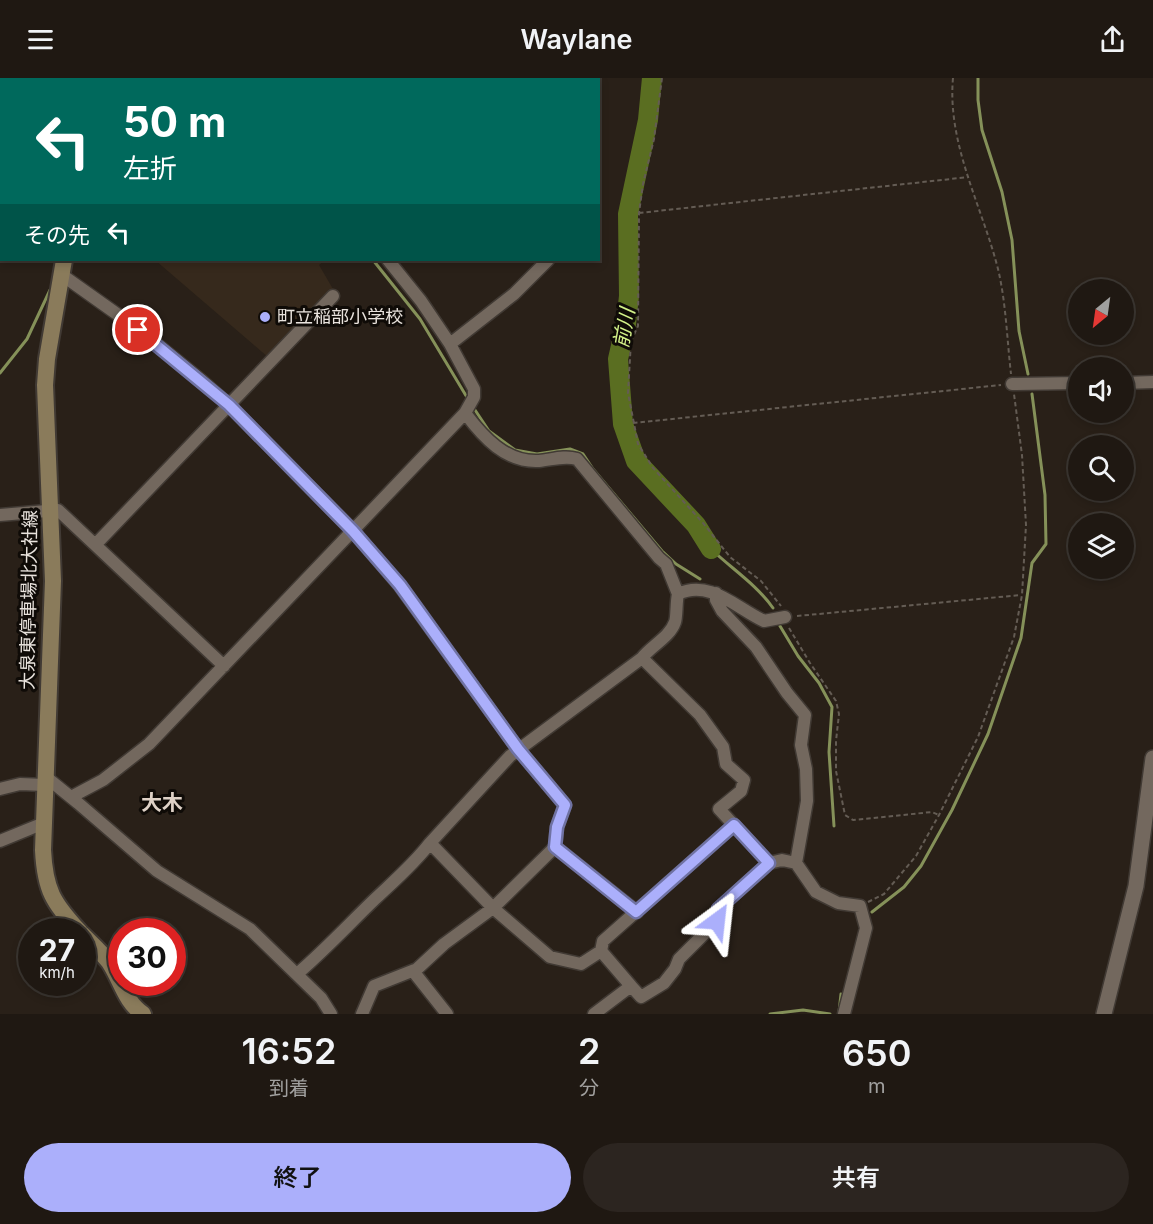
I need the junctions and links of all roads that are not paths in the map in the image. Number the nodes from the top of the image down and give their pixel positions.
1 (389, 261) edge
2 (547, 261) edge
3 (63, 267) edge
4 (333, 297) dead end
5 (450, 344) junction
6 (1134, 382) edge
7 (1153, 382) edge
8 (1068, 383) edge
9 (1012, 384) road end
10 (229, 405) junction
11 (469, 406) junction
12 (51, 511) junction
13 (0, 515) edge
14 (353, 531) junction
15 (96, 544) junction
16 (716, 593) junction
17 (678, 594) junction
18 (785, 617) road end
19 (642, 658) junction
20 (224, 666) junction
21 (518, 749) junction
22 (1153, 758) edge
23 (46, 781) junction
24 (0, 789) edge
25 (71, 797) junction
26 (44, 823) junction
27 (734, 825) junction
28 (0, 841) edge
29 (430, 843) junction
30 (555, 847) junction
31 (769, 863) junction
32 (796, 863) junction
33 (493, 908) junction
34 (636, 912) junction
35 (68, 918) edge
36 (96, 949) edge
37 (601, 951) junction
38 (413, 971) junction
39 (297, 974) junction
40 (631, 986) junction
41 (138, 1013) edge
42 (331, 1014) edge
43 (362, 1014) edge
44 (447, 1014) edge
45 (594, 1014) edge
46 (844, 1014) edge
47 (1104, 1014) edge

1 - 5 street
2 - 5 street
3 - 10 street
3 - 12 main road, 大泉東停車場北大社線
4 - 10 street
5 - 11 street
6 - 7 street
8 - 9 street
10 - 14 street
10 - 15 street
11 - 14 street
11 - 17 street
12 - 13 street
12 - 15 street
12 - 23 main road, 大泉東停車場北大社線
14 - 20 street
14 - 21 street
15 - 20 street
16 - 17 street
16 - 18 street
16 - 32 street
17 - 19 street
19 - 21 street
19 - 27 street
20 - 25 street
21 - 29 street
21 - 30 street
22 - 47 street
23 - 24 street
23 - 25 street
23 - 26 main road, 大泉東停車場北大社線
25 - 39 street
26 - 28 street
26 - 35 main road, 大泉東停車場北大社線
27 - 31 street
27 - 34 street
29 - 33 street
29 - 39 street
30 - 33 street
30 - 34 street
31 - 32 street
31 - 40 street
32 - 46 street
33 - 37 street
33 - 38 street
34 - 37 street
36 - 41 main road, 大泉東停車場北大社線
37 - 40 street
38 - 43 street
38 - 44 street
39 - 42 street
40 - 45 street

